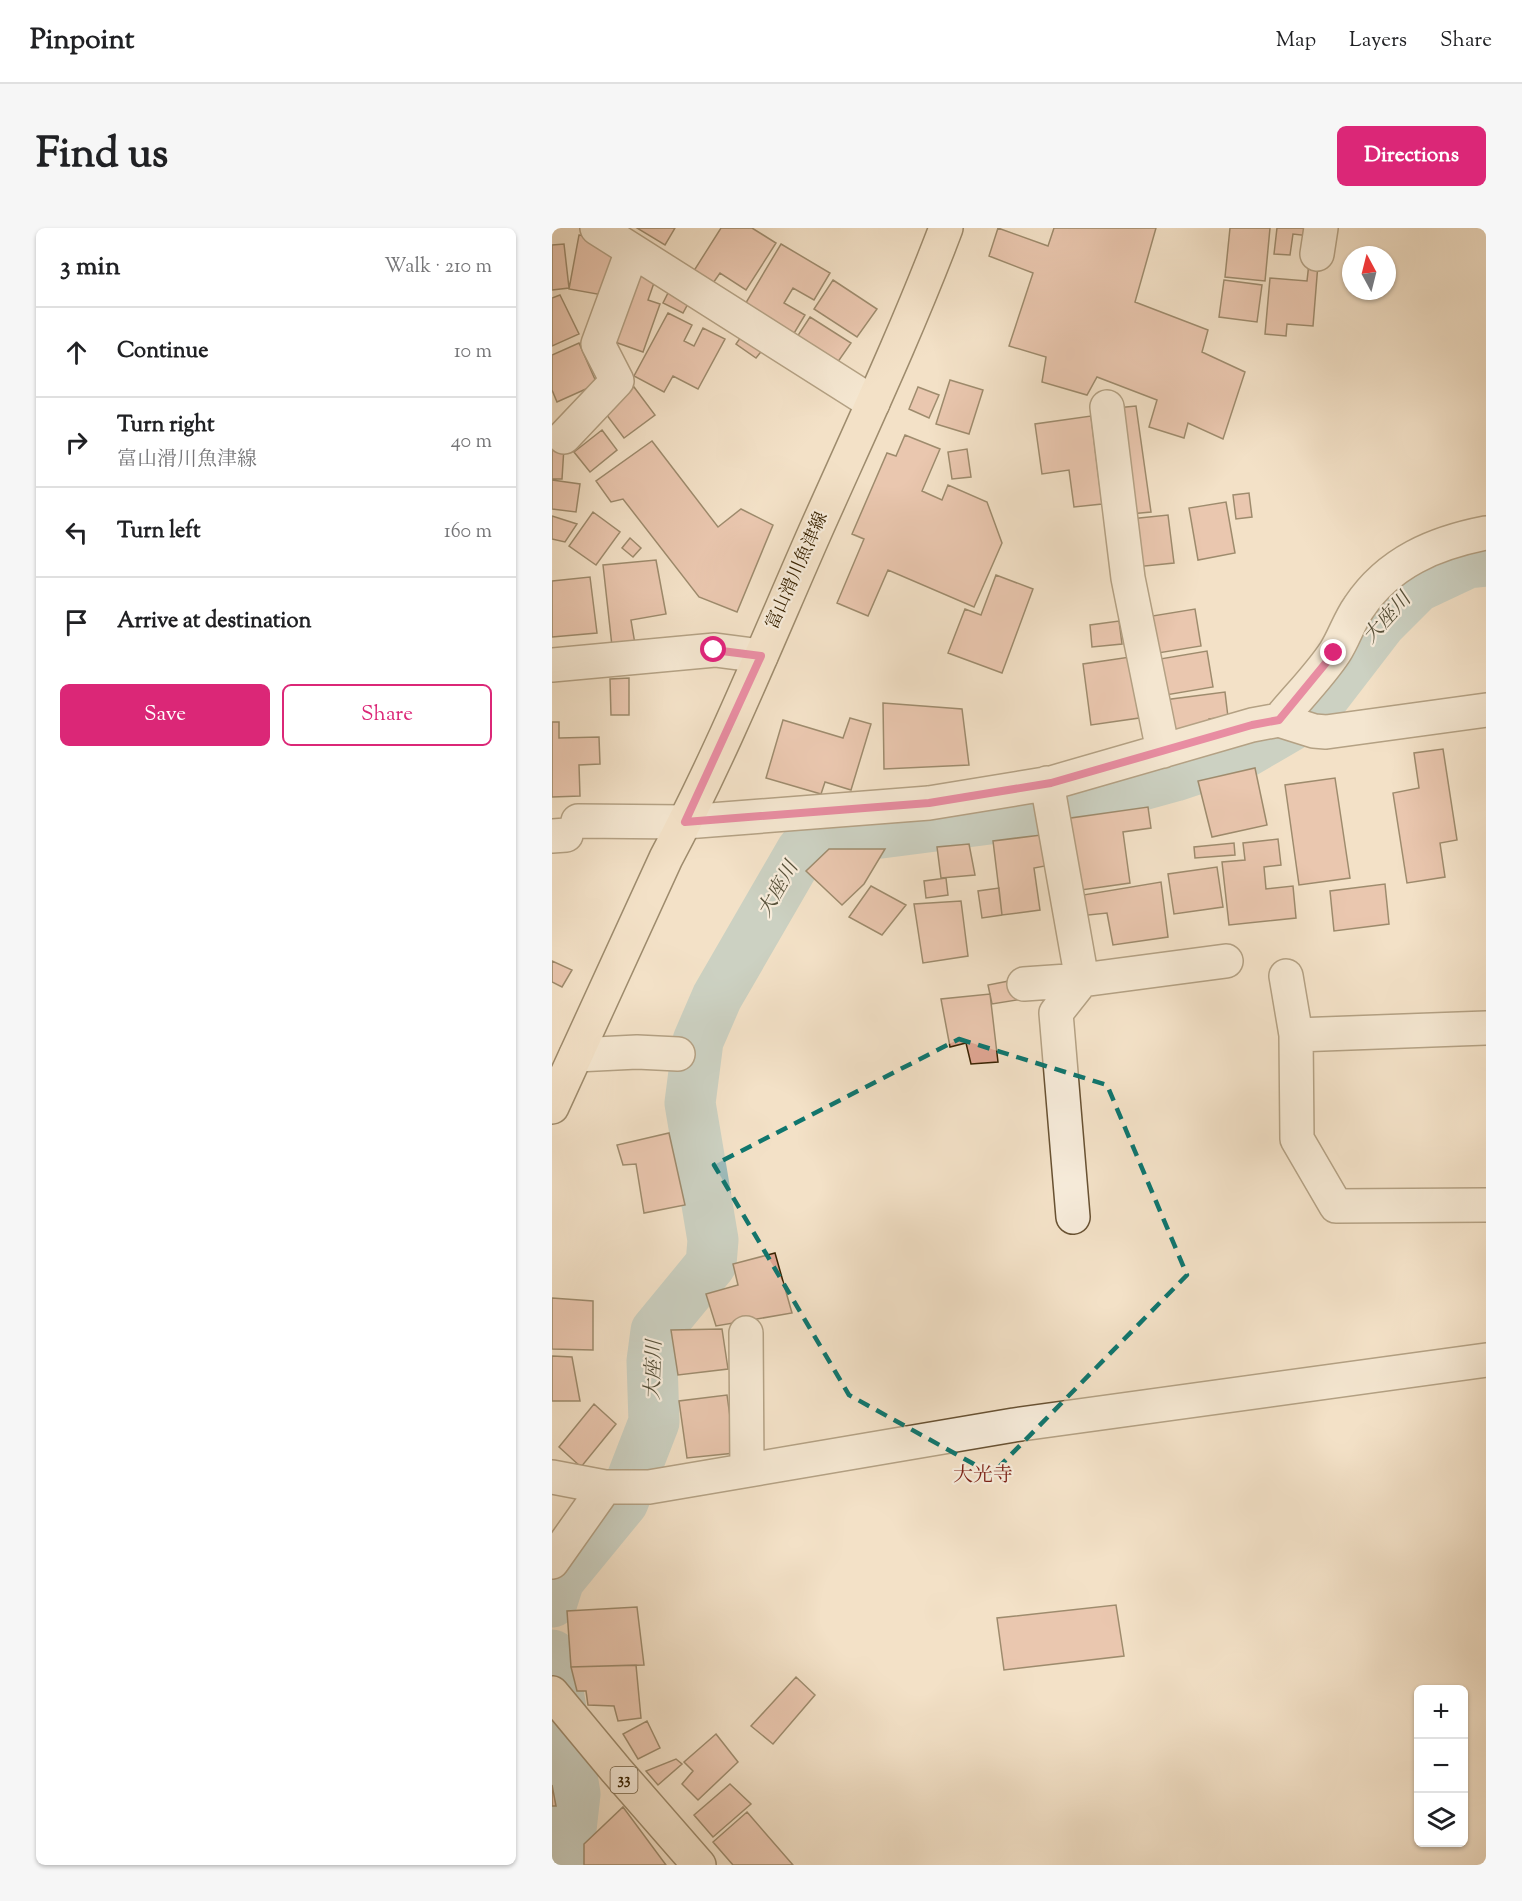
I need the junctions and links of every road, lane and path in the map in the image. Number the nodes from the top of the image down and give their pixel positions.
1 (597, 228) edge
2 (946, 228) edge
3 (632, 251) junction
4 (873, 403) junction
5 (1107, 407) dead end
6 (564, 437) dead end
7 (1486, 533) edge
8 (761, 656) junction
9 (552, 665) edge
10 (1486, 711) edge
11 (1279, 720) junction
12 (1163, 751) junction
13 (1047, 783) junction
14 (685, 822) junction
15 (565, 831) edge
16 (1226, 961) dead end
17 (1286, 976) dead end
18 (1082, 980) junction
19 (1024, 984) dead end
20 (1486, 1028) edge
21 (1296, 1035) junction
22 (678, 1054) dead end
23 (576, 1055) junction
24 (552, 1107) edge
25 (1486, 1205) edge
26 (1072, 1217) dead end
27 (746, 1334) dead end
28 (1486, 1360) edge
29 (747, 1470) junction
30 (552, 1477) edge
31 (605, 1487) junction
32 (552, 1562) edge
33 (552, 1693) edge
34 (699, 1865) edge

1 - 3 street
2 - 4 main road, 富山滑川魚津線
3 - 4 street
3 - 6 street
4 - 8 main road, 富山滑川魚津線
5 - 12 street
7 - 11 street
8 - 9 street
8 - 14 main road, 富山滑川魚津線
10 - 11 street
11 - 12 street
12 - 13 street
13 - 14 street
13 - 18 street
14 - 15 street
14 - 23 main road, 富山滑川魚津線
16 - 18 street
17 - 21 street
18 - 19 street
18 - 26 street
20 - 21 street
21 - 25 street
22 - 23 street
23 - 24 main road, 富山滑川魚津線
27 - 29 street
28 - 29 street
29 - 31 street
30 - 31 street
31 - 32 street
33 - 34 main road, 33

